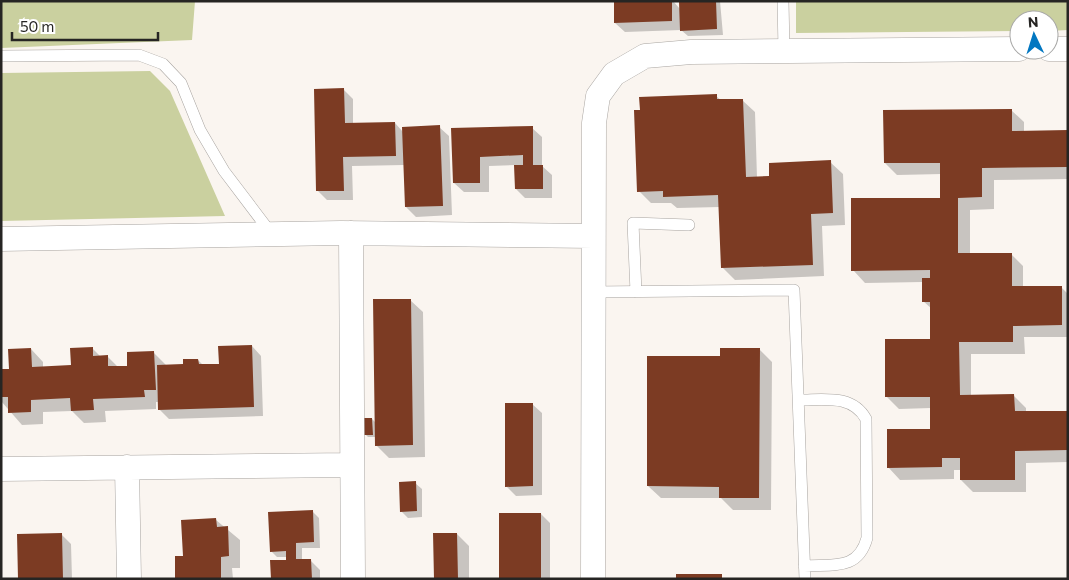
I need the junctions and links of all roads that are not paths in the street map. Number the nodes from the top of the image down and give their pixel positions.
1 (783, 1) edge
2 (1009, 49) edge
3 (784, 50) junction
4 (1, 56) edge
5 (689, 225) dead end
6 (350, 234) junction
7 (272, 235) junction
8 (592, 236) junction
9 (1, 240) edge
10 (593, 292) junction
11 (636, 292) junction
12 (798, 400) junction
13 (351, 465) junction
14 (127, 468) junction
15 (1, 469) edge
16 (804, 566) junction
17 (129, 579) edge
18 (353, 579) edge
19 (593, 579) edge
20 (805, 579) edge

1 - 3 lane
2 - 3 street
3 - 8 street
4 - 7 lane
5 - 11 lane
6 - 7 street
6 - 8 street
6 - 13 street
7 - 9 street
8 - 10 street
10 - 11 lane
10 - 19 street
11 - 12 lane
12 - 16 lane
12 - 16 lane
13 - 14 street
13 - 18 street
14 - 15 street
14 - 17 street
16 - 20 lane

